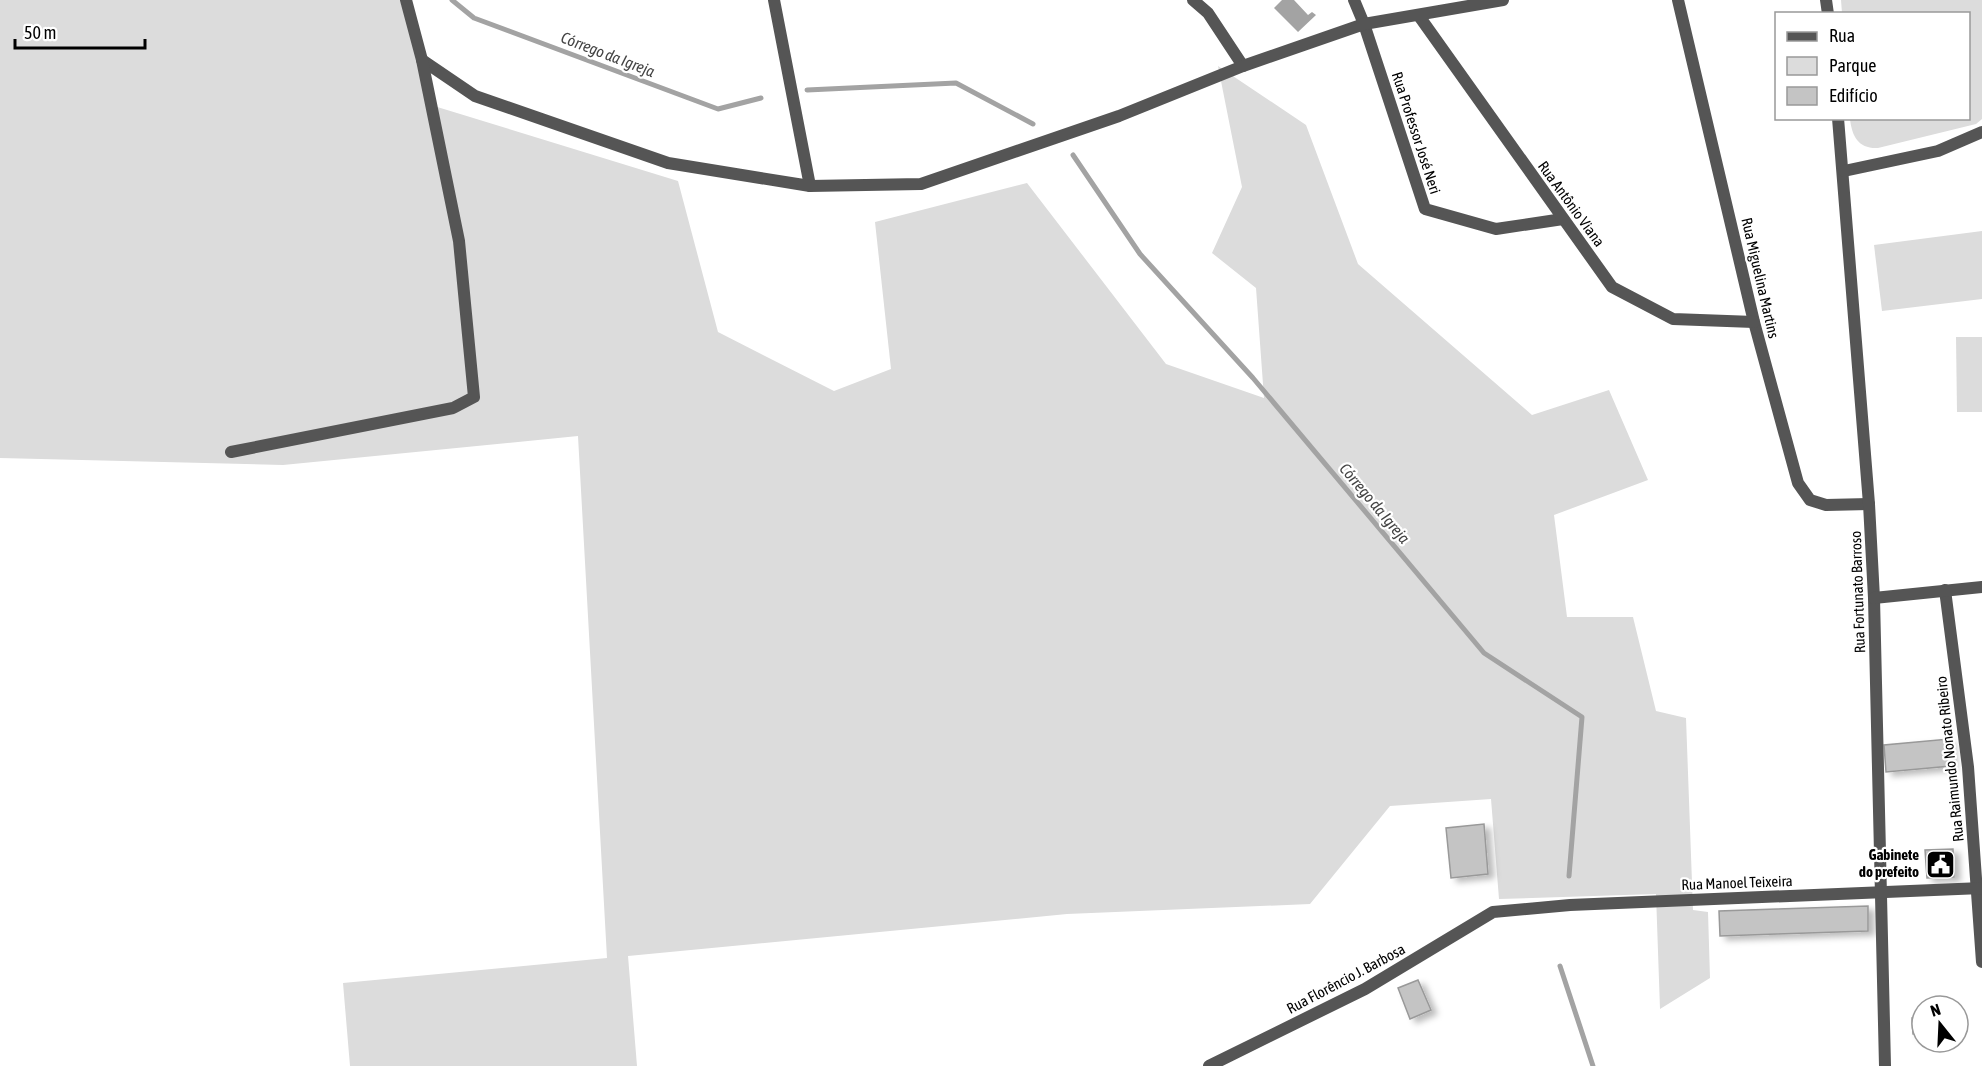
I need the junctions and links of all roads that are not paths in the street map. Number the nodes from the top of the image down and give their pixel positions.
1 (405, 0) edge
2 (774, 0) edge
3 (1193, 0) edge
4 (1354, 0) edge
5 (1678, 0) edge
6 (1495, 1) edge
7 (1419, 16) junction
8 (1365, 24) junction
9 (422, 60) junction
10 (1243, 66) junction
11 (1838, 120) edge
12 (1982, 132) edge
13 (1844, 171) junction
14 (810, 186) junction
15 (1563, 219) junction
16 (1755, 322) junction
17 (231, 452) dead end
18 (1869, 504) junction
19 (1982, 587) edge
20 (1945, 590) junction
21 (1874, 598) junction
22 (1982, 767) edge
23 (1968, 768) junction
24 (1979, 888) edge
25 (1881, 893) junction
26 (1493, 912) joint
27 (1982, 962) edge
28 (1209, 1066) edge
29 (1885, 1066) edge

1 - 9 street
2 - 14 street
3 - 10 street
4 - 8 street, Rua Professor José Neri
5 - 16 street, Rua Miguelina Martins
6 - 7 street
7 - 8 street
7 - 15 street, Rua Antônio Viana
8 - 10 street
8 - 15 street, Rua Professor José Neri
9 - 14 street
9 - 17 street
10 - 14 street
11 - 13 street, Rua Fortunato Barroso
12 - 13 street
13 - 18 street, Rua Fortunato Barroso
15 - 16 street, Rua Antônio Viana
16 - 18 street, Rua Miguelina Martins
18 - 21 street, Rua Fortunato Barroso
19 - 20 street
20 - 21 street
20 - 23 street, Rua Raimundo Nonato Ribeiro
21 - 25 street, Rua Fortunato Barroso
22 - 23 street
23 - 24 street, Rua Raimundo Nonato Ribeiro
24 - 25 street, Rua Manoel Teixeira
24 - 27 street, Rua Raimundo Nonato Ribeiro
25 - 26 street, Rua Manoel Teixeira
25 - 29 street, Rua Fortunato Barroso
26 - 28 street, Rua Florêncio J. Barbosa

